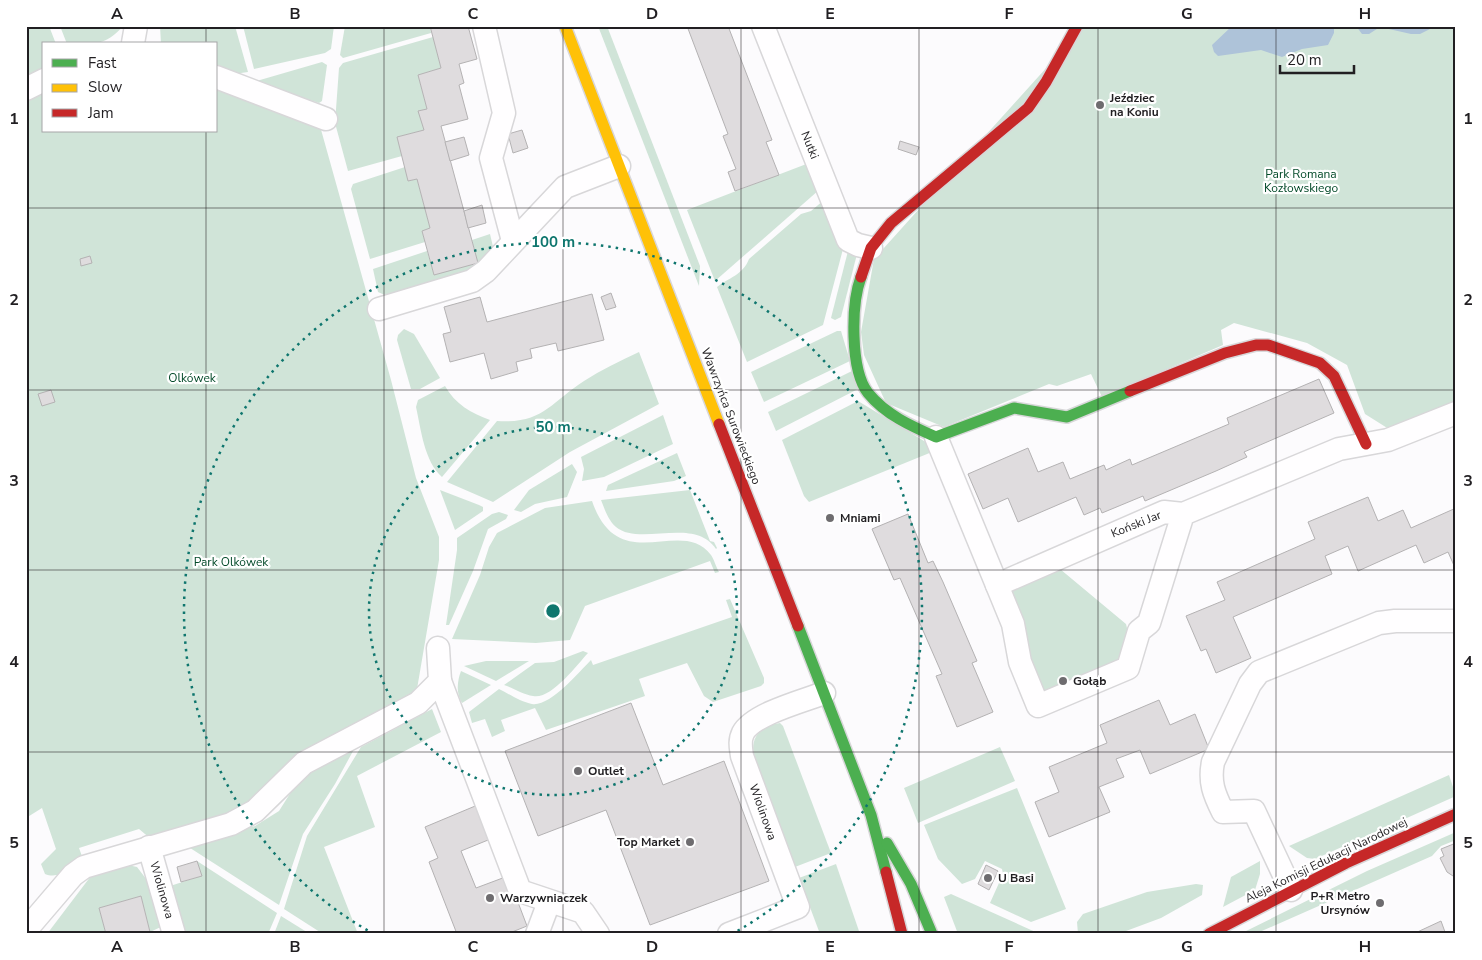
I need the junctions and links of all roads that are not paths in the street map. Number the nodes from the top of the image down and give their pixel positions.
1 (136, 26) edge
2 (484, 26) edge
3 (565, 26) edge
4 (763, 26) edge
5 (1077, 26) edge
6 (133, 42) edge
7 (218, 78) edge
8 (42, 81) edge
9 (26, 89) edge
10 (326, 119) dead end
11 (619, 166) junction
12 (513, 241) junction
13 (872, 248) junction
14 (379, 309) dead end
15 (1456, 413) edge
16 (936, 437) junction
17 (1366, 444) junction
18 (1183, 514) junction
19 (997, 584) junction
20 (1456, 621) edge
21 (438, 648) dead end
22 (440, 680) junction
23 (824, 693) junction
24 (1456, 814) edge
25 (871, 815) junction
26 (149, 847) junction
27 (1291, 890) junction
28 (549, 902) junction
29 (26, 930) edge
30 (174, 934) edge
31 (537, 934) edge
32 (598, 934) edge
33 (729, 934) edge
34 (902, 934) edge
35 (932, 934) edge
36 (1209, 934) edge

1 - 6 street
2 - 12 street
3 - 11 street, Wawrzyńca Surowieckiego
4 - 13 street, Nutki
5 - 13 street
7 - 10 street
8 - 9 street
11 - 12 street
11 - 23 street, Wawrzyńca Surowieckiego
12 - 14 street
13 - 16 street
15 - 17 street, Koński Jar
16 - 17 street
16 - 19 street
17 - 18 street, Koński Jar
18 - 19 street, Koński Jar
18 - 19 street
20 - 27 street
21 - 22 street
22 - 26 street
22 - 28 street
23 - 25 street, Wawrzyńca Surowieckiego
23 - 33 street, Wiolinowa
24 - 27 street, Aleja Komisji Edukacji Narodowej
25 - 34 street, Wawrzyńca Surowieckiego
25 - 35 street, Wawrzyńca Surowieckiego
26 - 29 street
26 - 30 street, Wiolinowa
27 - 36 street, Aleja Komisji Edukacji Narodowej
28 - 31 street
28 - 32 street

